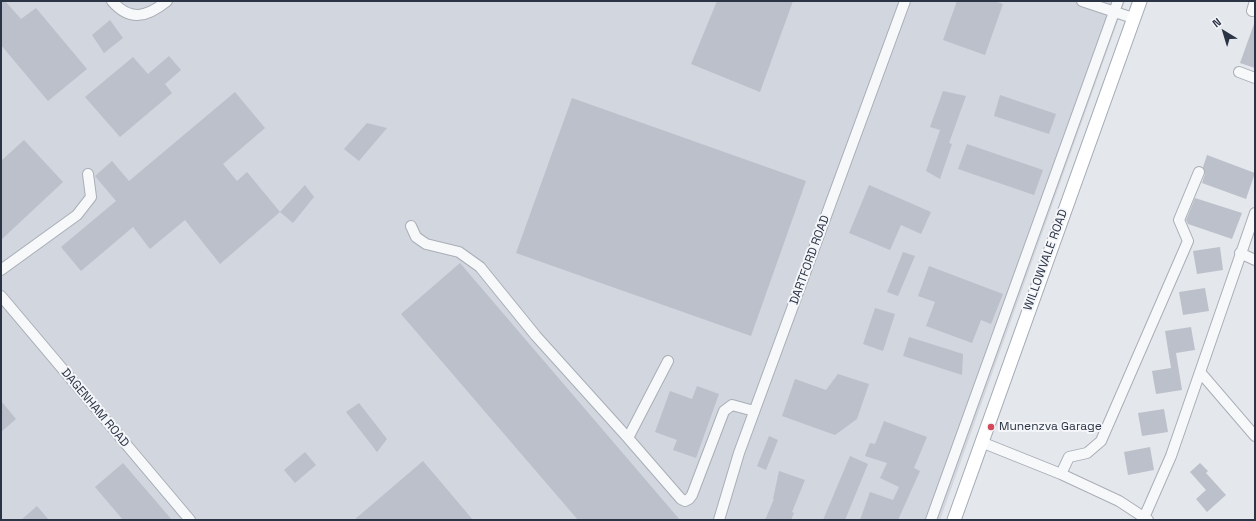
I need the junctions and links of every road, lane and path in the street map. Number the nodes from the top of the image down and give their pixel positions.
1 (112, 1) edge
2 (167, 1) edge
3 (905, 1) edge
4 (1082, 1) edge
5 (1118, 1) edge
6 (1140, 1) edge
7 (1114, 12) junction
8 (1134, 18) junction
9 (1239, 72) dead end
10 (1255, 78) edge
11 (1199, 172) dead end
12 (88, 174) dead end
13 (1255, 213) edge
14 (411, 226) dead end
15 (1240, 253) junction
16 (1255, 260) edge
17 (1, 270) edge
18 (1, 296) edge
19 (668, 360) dead end
20 (1200, 372) junction
21 (754, 411) junction
22 (1255, 436) edge
23 (628, 438) junction
24 (981, 442) junction
25 (1061, 474) junction
26 (1145, 519) edge
27 (190, 520) edge
28 (719, 520) edge
29 (932, 520) edge
30 (954, 520) edge

1 - 2 street
3 - 21 street, DARTFORD ROAD
4 - 7 street
5 - 7 street
6 - 8 main road, WILLOWVALE ROAD
7 - 8 street
7 - 29 street
8 - 24 main road, WILLOWVALE ROAD
9 - 10 street
11 - 25 street
12 - 17 street
13 - 15 street
14 - 23 street
15 - 16 street
15 - 20 street
18 - 27 street, DAGENHAM ROAD
19 - 23 street
20 - 22 street
20 - 26 street
21 - 23 street
21 - 28 street, DARTFORD ROAD
24 - 25 street
24 - 30 main road, WILLOWVALE ROAD
25 - 26 street

